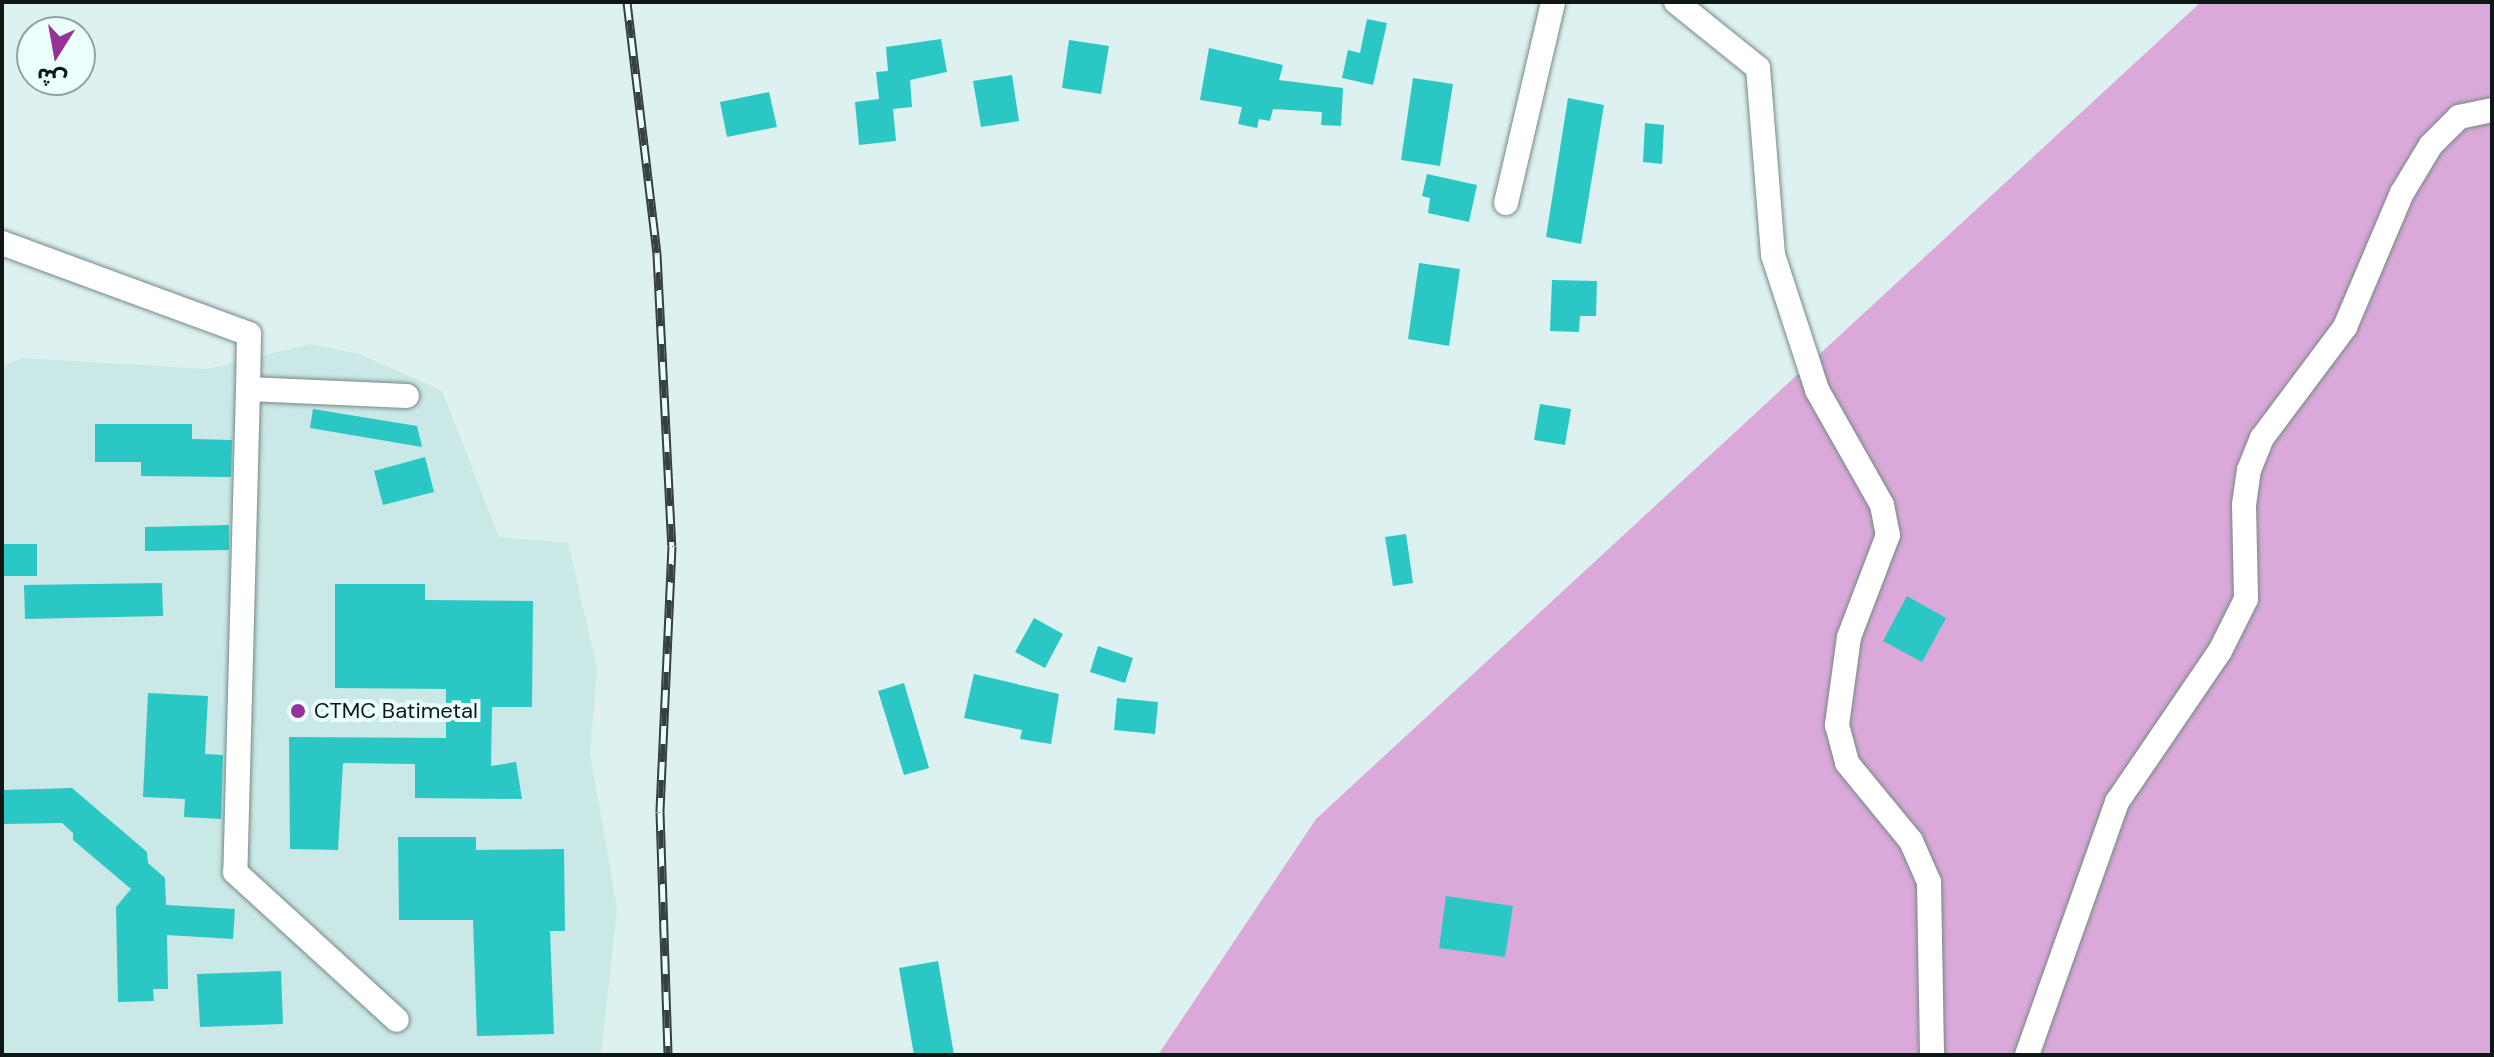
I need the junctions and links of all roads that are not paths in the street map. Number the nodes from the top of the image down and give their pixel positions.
1 (1553, 2) edge
2 (1676, 2) edge
3 (2492, 110) edge
4 (1506, 203) dead end
5 (2, 243) edge
6 (248, 389) junction
7 (407, 396) dead end
8 (397, 1020) dead end
9 (1932, 1055) edge
10 (2027, 1055) edge

1 - 4 street
2 - 9 street
3 - 10 street
5 - 6 street
6 - 7 street
6 - 8 street

